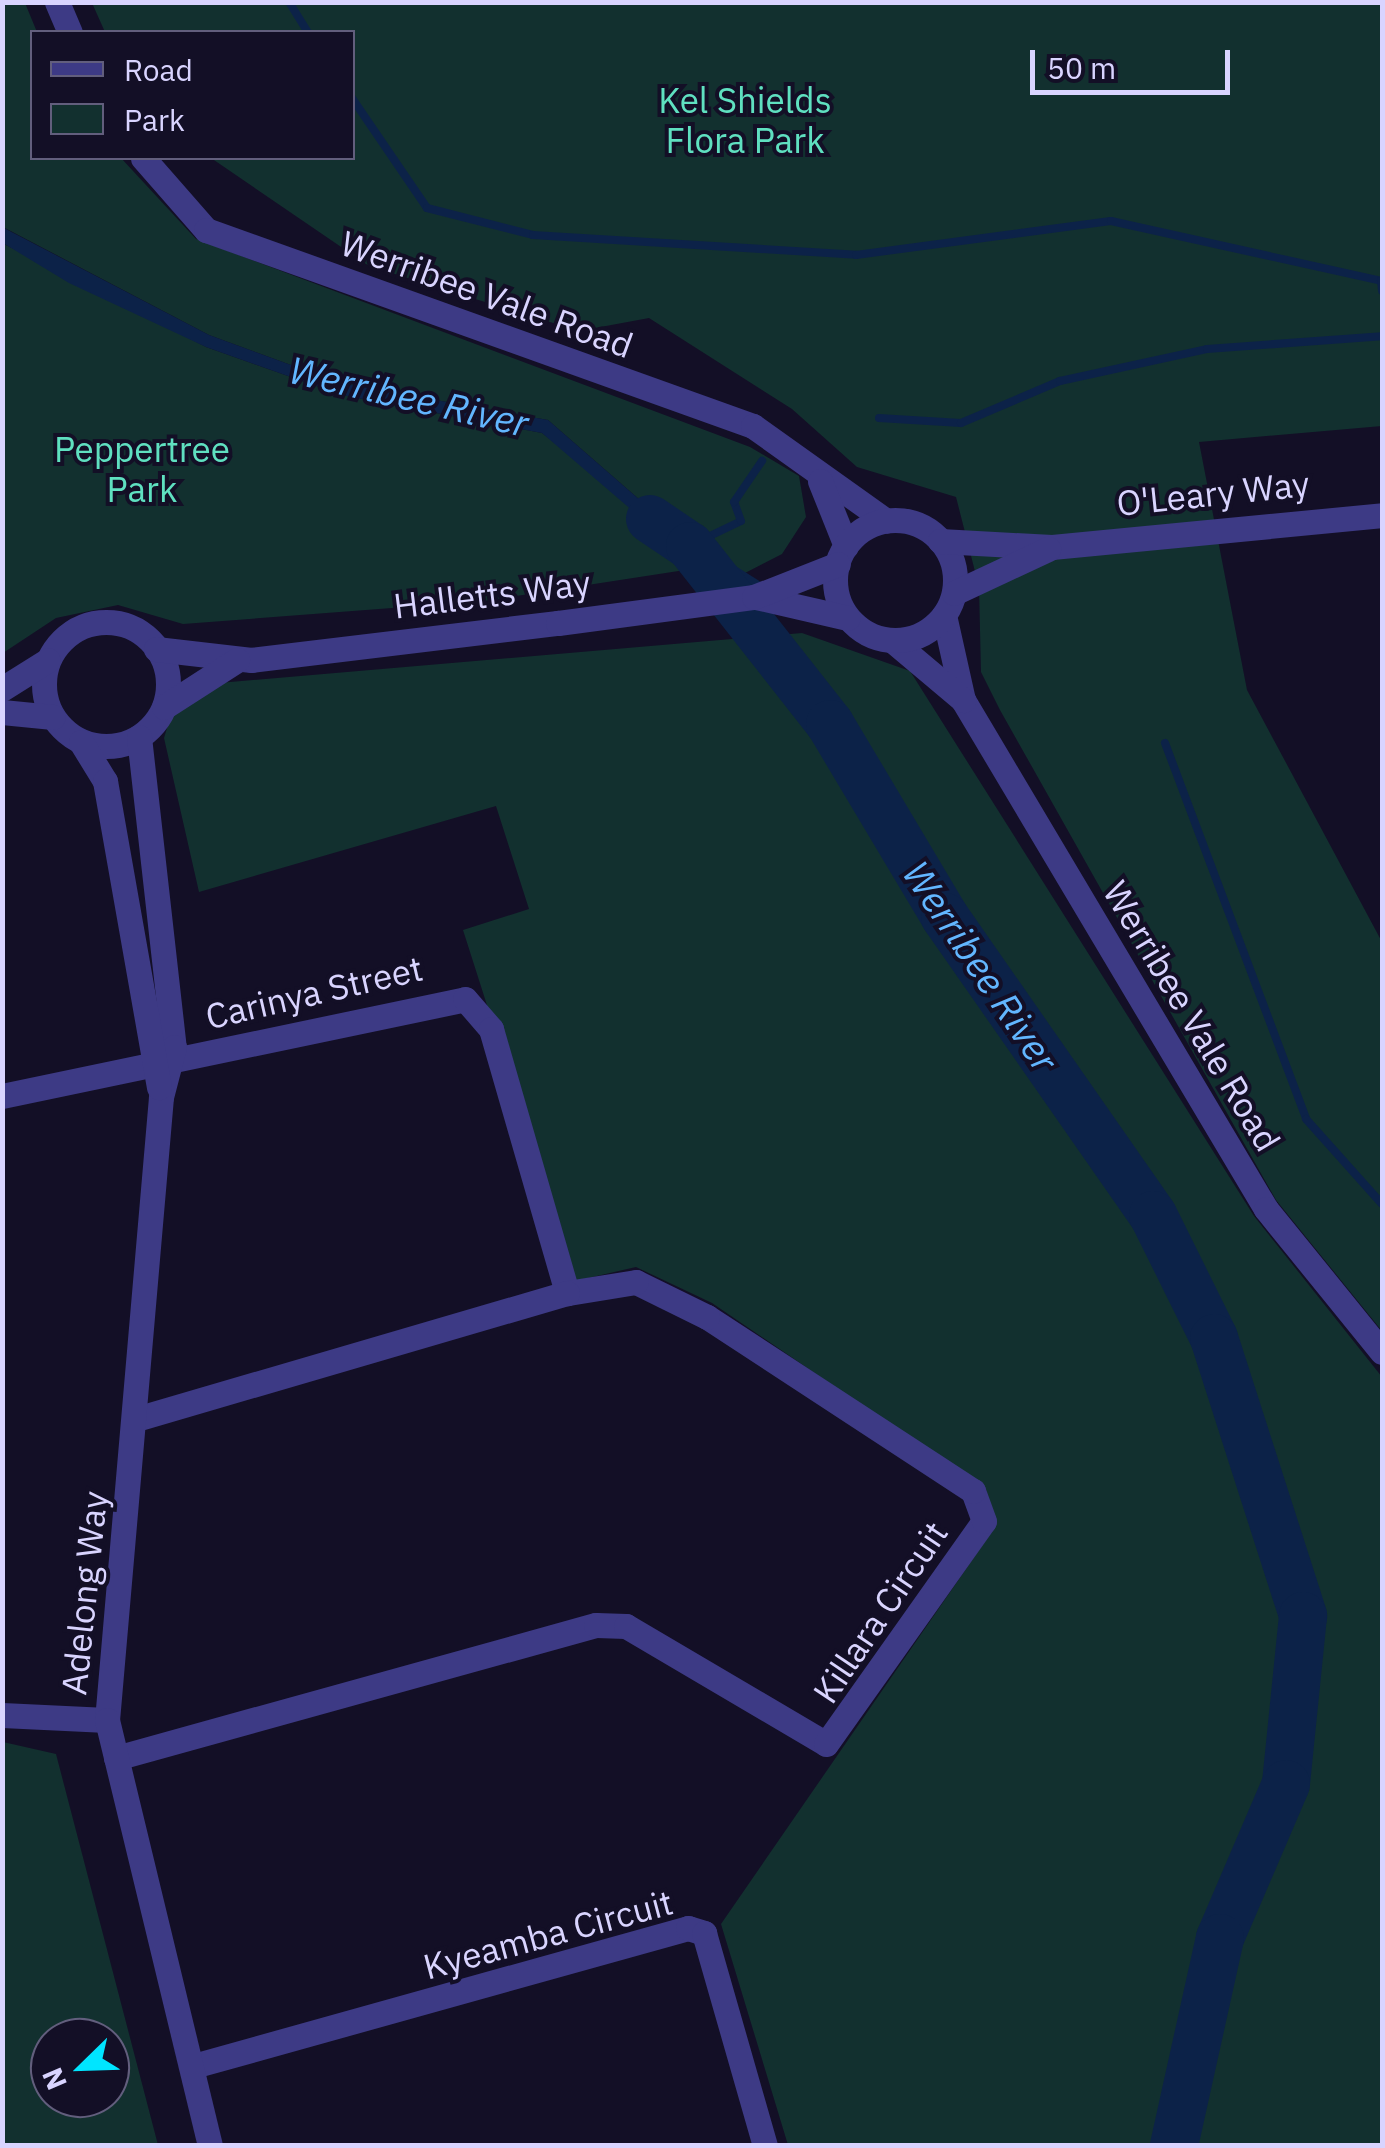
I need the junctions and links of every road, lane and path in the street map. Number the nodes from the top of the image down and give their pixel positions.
1 (57, 2) edge
2 (69, 30) edge
3 (145, 160) edge
4 (820, 481) junction
5 (1382, 514) edge
6 (886, 521) junction
7 (940, 542) junction
8 (1052, 547) junction
9 (842, 555) junction
10 (754, 597) junction
11 (949, 604) junction
12 (848, 618) junction
13 (894, 640) junction
14 (156, 649) junction
15 (48, 660) junction
16 (238, 660) junction
17 (2, 689) edge
18 (963, 700) junction
19 (164, 707) junction
20 (2, 712) edge
21 (53, 717) junction
22 (139, 737) junction
23 (81, 742) junction
24 (163, 1063) junction
25 (2, 1096) edge
26 (567, 1294) junction
27 (1382, 1352) edge
28 (137, 1419) junction
29 (2, 1715) edge
30 (107, 1720) junction
31 (116, 1758) junction
32 (197, 2065) junction
33 (210, 2146) edge
34 (765, 2146) edge

1 - 2 street
3 - 4 street, Werribee Vale Road
4 - 6 street, Werribee Vale Road
4 - 9 street, Werribee Vale Road
5 - 8 street, O'Leary Way
6 - 7 street
6 - 9 street
7 - 8 street, O'Leary Way
7 - 11 street
8 - 11 street, O'Leary Way
9 - 10 street, Halletts Way
9 - 12 street
10 - 12 street, Halletts Way
10 - 16 street, Halletts Way
11 - 13 street
11 - 18 street, Werribee Vale Road
12 - 13 street
13 - 18 street, Werribee Vale Road
14 - 15 street
14 - 16 street
14 - 19 street
15 - 17 street
15 - 21 street
16 - 19 street
18 - 27 street, Werribee Vale Road
19 - 22 street
20 - 21 street
21 - 23 street
22 - 23 street
22 - 24 street, Adelong Way
23 - 24 street, Adelong Way
24 - 25 street
24 - 26 street, Carinya Street
24 - 28 street, Adelong Way
26 - 28 street, Killara Circuit
26 - 31 street, Killara Circuit
28 - 30 street, Adelong Way
29 - 30 street
30 - 31 street, Adelong Way
31 - 32 street, Adelong Way
32 - 33 street, Adelong Way
32 - 34 street, Kyeamba Circuit

